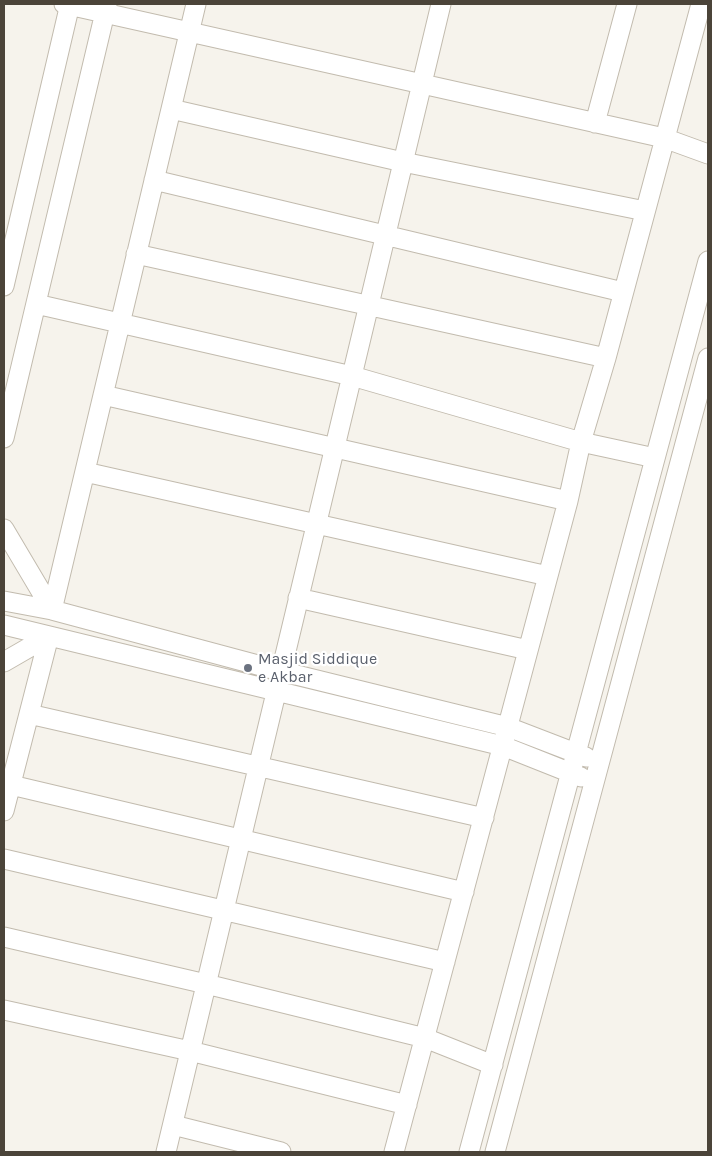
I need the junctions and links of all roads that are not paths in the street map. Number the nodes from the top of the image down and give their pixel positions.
1 (68, 4) edge
2 (196, 4) edge
3 (440, 4) edge
4 (627, 4) edge
5 (701, 4) edge
6 (106, 9) edge
7 (189, 32) junction
8 (422, 84) junction
9 (171, 109) junction
10 (595, 123) junction
11 (664, 138) junction
12 (708, 154) edge
13 (403, 162) junction
14 (154, 180) junction
15 (645, 211) junction
16 (386, 235) junction
17 (136, 254) junction
18 (708, 260) edge
19 (4, 286) edge
20 (623, 292) junction
21 (36, 304) junction
22 (369, 305) junction
23 (120, 322) junction
24 (606, 358) junction
25 (708, 358) edge
26 (352, 376) junction
27 (103, 395) junction
28 (4, 438) edge
29 (581, 442) junction
30 (334, 448) junction
31 (655, 458) junction
32 (85, 472) junction
33 (568, 501) junction
34 (316, 524) junction
35 (4, 529) edge
36 (548, 576) junction
37 (298, 598) junction
38 (4, 601) edge
39 (52, 610) junction
40 (4, 625) edge
41 (49, 636) junction
42 (528, 650) junction
43 (4, 662) edge
44 (280, 671) junction
45 (276, 691) junction
46 (29, 714) junction
47 (508, 726) junction
48 (503, 746) junction
49 (576, 752) junction
50 (599, 763) junction
51 (258, 765) junction
52 (571, 772) junction
53 (594, 783) junction
54 (10, 785) junction
55 (4, 811) edge
56 (484, 818) junction
57 (240, 840) junction
58 (4, 859) edge
59 (464, 892) junction
60 (224, 910) junction
61 (4, 937) edge
62 (445, 962) junction
63 (206, 984) junction
64 (4, 1010) edge
65 (425, 1038) junction
66 (190, 1051) junction
67 (493, 1065) junction
68 (407, 1106) junction
69 (173, 1125) junction
70 (166, 1152) edge
71 (281, 1152) edge
72 (394, 1152) edge
73 (469, 1152) edge
74 (495, 1152) edge

1 - 6 street
1 - 19 street
2 - 7 street
3 - 8 street
4 - 10 street
5 - 11 street
6 - 7 street
6 - 21 street
7 - 8 street
7 - 9 street
8 - 10 street
8 - 13 street
9 - 13 street
9 - 14 street
10 - 11 street
11 - 12 street
11 - 15 street
13 - 15 street
13 - 16 street
14 - 16 street
14 - 17 street
15 - 20 street
16 - 20 street
16 - 22 street
17 - 22 street
17 - 23 street
18 - 31 street
20 - 24 street
21 - 23 street
21 - 28 street
22 - 24 street
22 - 26 street
23 - 26 street
23 - 27 street
24 - 29 street
25 - 50 street
26 - 29 street
26 - 30 street
27 - 30 street
27 - 32 street
29 - 31 street
29 - 33 street
30 - 33 street
30 - 34 street
31 - 49 street
32 - 34 street
32 - 39 street
33 - 36 street
34 - 36 street
34 - 37 street
35 - 39 street
36 - 42 street
37 - 42 street
37 - 44 street
38 - 39 street
39 - 44 street
40 - 41 street
41 - 43 street
41 - 45 street
41 - 46 street
42 - 47 street
44 - 45 street
44 - 47 street
45 - 48 street
45 - 51 street
46 - 51 street
46 - 54 street
47 - 48 street
47 - 49 street
48 - 52 street
48 - 56 street
49 - 50 street
49 - 52 street
50 - 53 street
51 - 56 street
51 - 57 street
52 - 53 street
52 - 67 street
53 - 74 street
54 - 55 street
54 - 57 street
56 - 59 street
57 - 59 street
57 - 60 street
58 - 60 street
59 - 62 street
60 - 62 street
60 - 63 street
61 - 63 street
62 - 65 street
63 - 65 street
63 - 66 street
64 - 66 street
65 - 67 street
65 - 68 street
66 - 68 street
66 - 69 street
67 - 73 street
68 - 72 street
69 - 70 street
69 - 71 street

